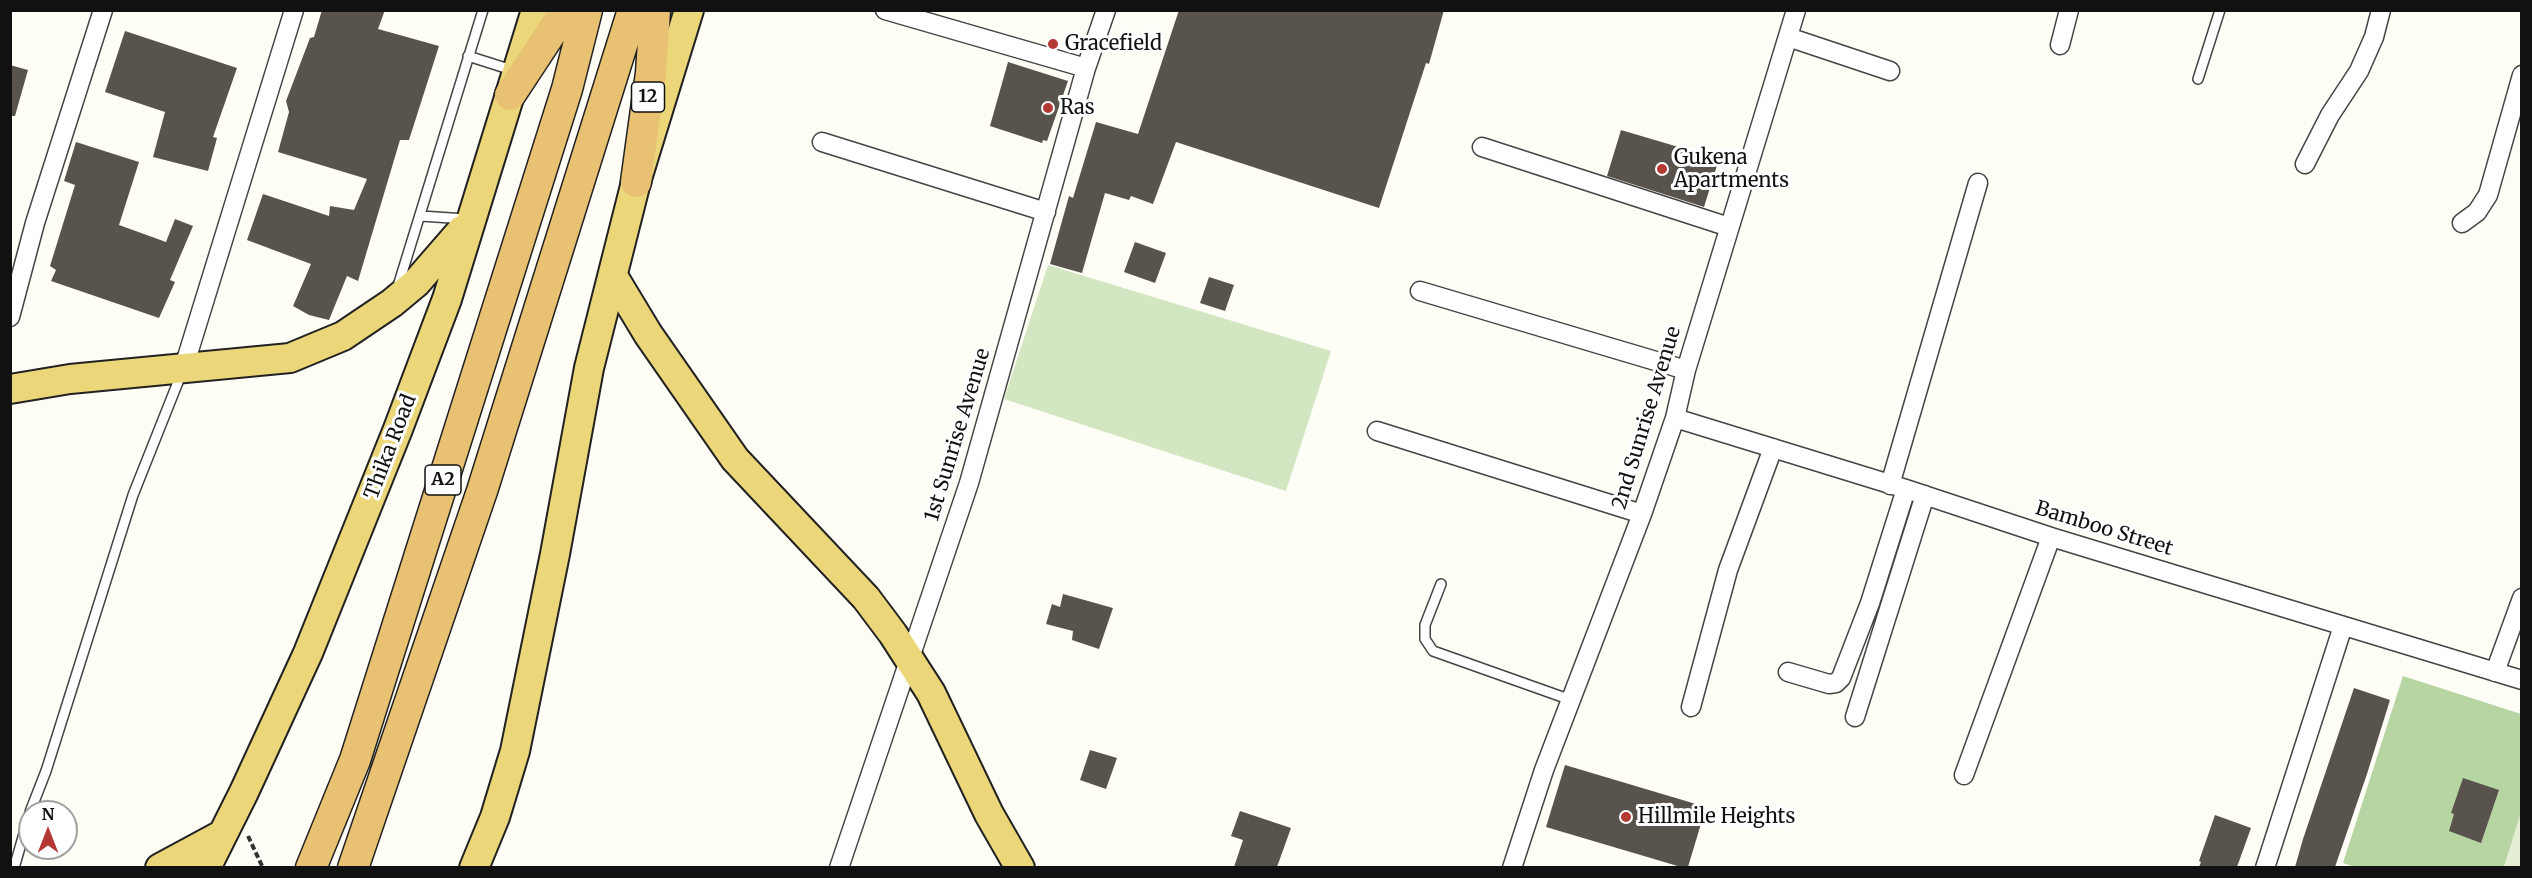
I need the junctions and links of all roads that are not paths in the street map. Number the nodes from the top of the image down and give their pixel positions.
1 (103, 10) edge
2 (294, 10) edge
3 (483, 10) edge
4 (536, 10) edge
5 (566, 10) edge
6 (587, 10) edge
7 (633, 10) edge
8 (655, 10) edge
9 (689, 10) edge
10 (885, 10) edge
11 (1106, 10) edge
12 (1796, 10) edge
13 (2069, 10) edge
14 (2220, 10) edge
15 (2380, 10) edge
16 (1788, 37) junction
17 (2060, 45) dead end
18 (468, 56) junction
19 (1086, 68) junction
20 (1890, 71) dead end
21 (2522, 75) edge
22 (2198, 79) dead end
23 (513, 84) junction
24 (822, 142) dead end
25 (1482, 147) dead end
26 (2305, 164) dead end
27 (636, 182) junction
28 (1978, 183) dead end
29 (1046, 212) junction
30 (421, 216) junction
31 (470, 220) junction
32 (2462, 224) dead end
33 (1729, 227) junction
34 (18, 254) edge
35 (613, 276) junction
36 (1420, 291) dead end
37 (392, 303) junction
38 (10, 317) edge
39 (183, 370) junction
40 (1686, 370) junction
41 (10, 389) edge
42 (1675, 418) junction
43 (1377, 431) dead end
44 (1773, 448) junction
45 (1898, 487) junction
46 (1925, 495) junction
47 (1641, 514) junction
48 (2051, 537) junction
49 (1441, 584) dead end
50 (2522, 598) edge
51 (2343, 626) junction
52 (909, 658) junction
53 (1788, 672) dead end
54 (2495, 672) junction
55 (2522, 680) edge
56 (1570, 700) junction
57 (1691, 707) dead end
58 (1856, 717) dead end
59 (1965, 775) dead end
60 (35, 800) edge
61 (223, 834) junction
62 (160, 867) edge
63 (206, 867) edge
64 (311, 867) edge
65 (353, 867) edge
66 (474, 867) edge
67 (839, 867) edge
68 (1020, 867) edge
69 (1512, 867) edge
70 (2265, 867) edge

1 - 34 street
2 - 39 street
3 - 18 lane
4 - 23 main road, Thika Road
5 - 23 highway
6 - 64 highway, A2
7 - 65 highway, A2
8 - 27 highway, 12
9 - 27 main road
10 - 19 street
11 - 19 street, 1st Sunrise Avenue
12 - 16 street, 2nd Sunrise Avenue
13 - 17 street
14 - 22 lane
15 - 26 street
16 - 20 street
16 - 33 street, 2nd Sunrise Avenue
18 - 23 lane
18 - 30 lane
19 - 29 street, 1st Sunrise Avenue
21 - 32 street
23 - 31 main road, Thika Road
24 - 29 street
25 - 33 street
27 - 35 main road
28 - 45 street
29 - 52 street, 1st Sunrise Avenue
30 - 31 lane
30 - 37 lane
31 - 37 main road
31 - 61 main road, Thika Road
33 - 40 street, 2nd Sunrise Avenue
34 - 38 street
35 - 52 main road
35 - 66 main road
36 - 40 street
37 - 39 main road
39 - 41 main road
39 - 60 lane
40 - 42 street, 2nd Sunrise Avenue
42 - 44 street, Bamboo Street
42 - 47 street, 2nd Sunrise Avenue
43 - 47 street
44 - 45 street, Bamboo Street
44 - 57 street
45 - 46 street, Bamboo Street
45 - 53 street
46 - 48 street, Bamboo Street
46 - 58 street
47 - 56 street, 2nd Sunrise Avenue
48 - 51 street, Bamboo Street
48 - 59 street
49 - 56 lane
50 - 54 street
51 - 54 street, Bamboo Street
51 - 70 street
52 - 67 street, 1st Sunrise Avenue
52 - 68 main road
54 - 55 street, Bamboo Street
56 - 69 street, 2nd Sunrise Avenue
61 - 62 main road
61 - 63 main road, Thika Road

